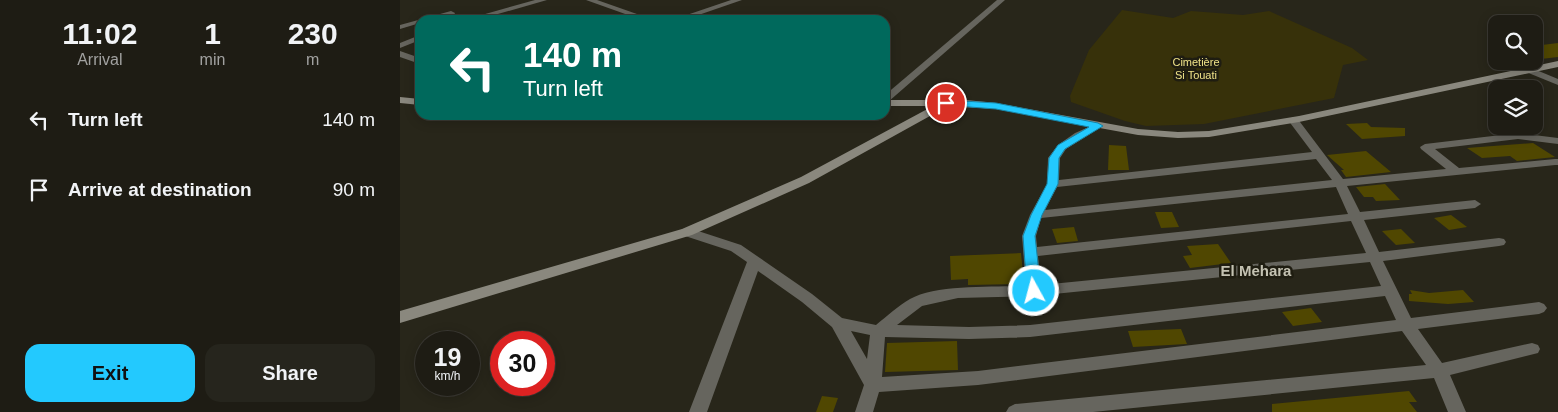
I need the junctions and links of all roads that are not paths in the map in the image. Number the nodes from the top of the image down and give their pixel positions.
1 (544, 0) edge
2 (590, 0) edge
3 (717, 0) edge
4 (738, 0) edge
5 (1001, 0) edge
6 (726, 3) junction
7 (451, 13) dead end
8 (443, 15) edge
9 (487, 15) edge
10 (635, 15) edge
11 (691, 15) edge
12 (415, 22) edge
13 (400, 27) edge
14 (415, 30) edge
15 (400, 32) edge
16 (415, 39) edge
17 (400, 46) edge
18 (400, 54) edge
19 (415, 59) edge
20 (1558, 64) edge
21 (1543, 67) edge
22 (1529, 70) joint
23 (1558, 82) edge
24 (890, 98) edge
25 (400, 100) edge
26 (415, 102) edge
27 (890, 102) edge
28 (946, 103) junction
29 (1293, 120) junction
30 (1098, 126) junction
31 (1558, 141) edge
32 (1319, 155) junction
33 (1555, 162) dead end
34 (1457, 172) junction
35 (1340, 183) junction
36 (1053, 184) junction
37 (1474, 204) dead end
38 (1036, 215) junction
39 (1356, 217) junction
40 (687, 232) junction
41 (1499, 242) dead end
42 (1030, 252) junction
43 (1375, 258) junction
44 (755, 260) junction
45 (1390, 290) junction
46 (1034, 291) junction
47 (1539, 308) dead end
48 (400, 317) edge
49 (838, 323) junction
50 (1406, 324) junction
51 (878, 331) junction
52 (1532, 349) dead end
53 (1438, 371) junction
54 (874, 385) junction
55 (698, 412) edge
56 (864, 412) edge
57 (1015, 412) edge
58 (1457, 412) edge

1 - 9 street
2 - 10 street
3 - 6 street
4 - 6 street
5 - 24 street
6 - 11 street
7 - 8 street
12 - 13 street
14 - 15 street
16 - 17 street
18 - 19 street
20 - 21 main road
22 - 23 street
22 - 29 main road
25 - 26 main road
27 - 28 main road
28 - 30 main road
28 - 40 main road
29 - 30 main road
29 - 32 street
30 - 36 street
31 - 34 street
32 - 35 street
32 - 36 street
33 - 34 street
34 - 35 street
35 - 38 street
35 - 39 street
36 - 38 street
37 - 39 street
38 - 42 street
39 - 42 street
39 - 43 street
40 - 44 street
40 - 48 main road
41 - 43 street
42 - 46 street
43 - 45 street
43 - 46 street
44 - 49 street
44 - 55 street
45 - 50 street
45 - 51 street
46 - 51 street
47 - 50 street
49 - 51 street
49 - 54 street
50 - 53 street
50 - 54 street
51 - 54 street
52 - 53 street
53 - 57 street
53 - 58 street
54 - 56 street

